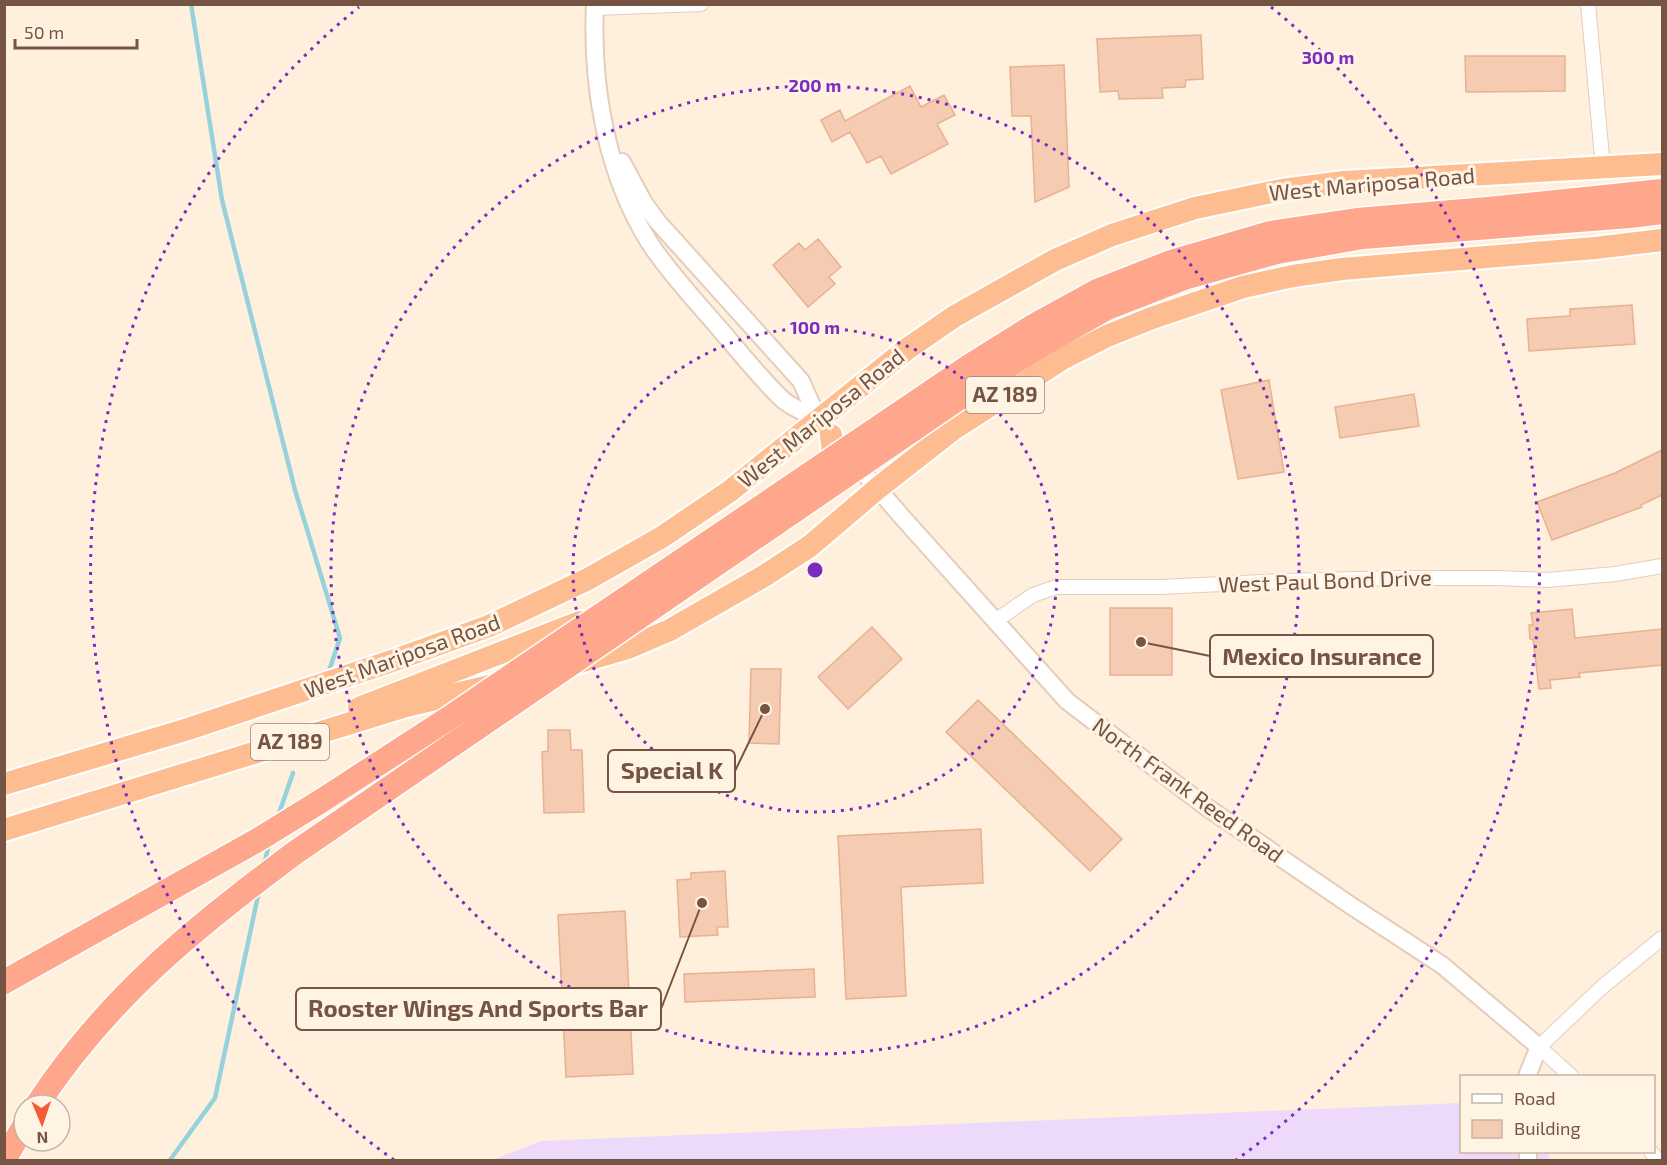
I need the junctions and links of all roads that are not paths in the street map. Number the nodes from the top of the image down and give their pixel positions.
1 (701, 4) edge
2 (1588, 4) edge
3 (595, 6) edge
4 (603, 114) junction
5 (1662, 164) edge
6 (1603, 168) junction
7 (1662, 191) edge
8 (1662, 212) edge
9 (1662, 240) edge
10 (697, 267) junction
11 (679, 282) junction
12 (973, 376) junction
13 (824, 427) junction
14 (878, 488) junction
15 (1662, 566) edge
16 (995, 621) junction
17 (402, 699) junction
18 (4, 783) edge
19 (4, 830) edge
20 (1662, 938) edge
21 (4, 982) edge
22 (1539, 1047) junction
23 (1528, 1075) edge
24 (1569, 1075) edge
25 (45, 1093) edge
26 (12, 1146) edge
27 (4, 1160) edge

1 - 3 street
2 - 6 street
3 - 4 street
4 - 10 street
4 - 11 street
5 - 6 highway, West Mariposa Road / AZ 189
6 - 13 highway, West Mariposa Road / AZ 189
7 - 12 highway
8 - 12 highway
9 - 14 highway, West Mariposa Road / AZ 189
10 - 11 street
10 - 13 street
11 - 13 street
12 - 21 highway, bridge
12 - 25 highway, bridge
13 - 14 street, North Frank Reed Road
13 - 17 highway
13 - 18 highway, West Mariposa Road / AZ 189
14 - 16 street, North Frank Reed Road
14 - 17 highway, West Mariposa Road / AZ 189
15 - 16 street, West Paul Bond Drive
16 - 22 street, North Frank Reed Road
17 - 19 highway, West Mariposa Road / AZ 189
20 - 22 street
22 - 23 street
22 - 24 street, North Frank Reed Road
26 - 27 highway

